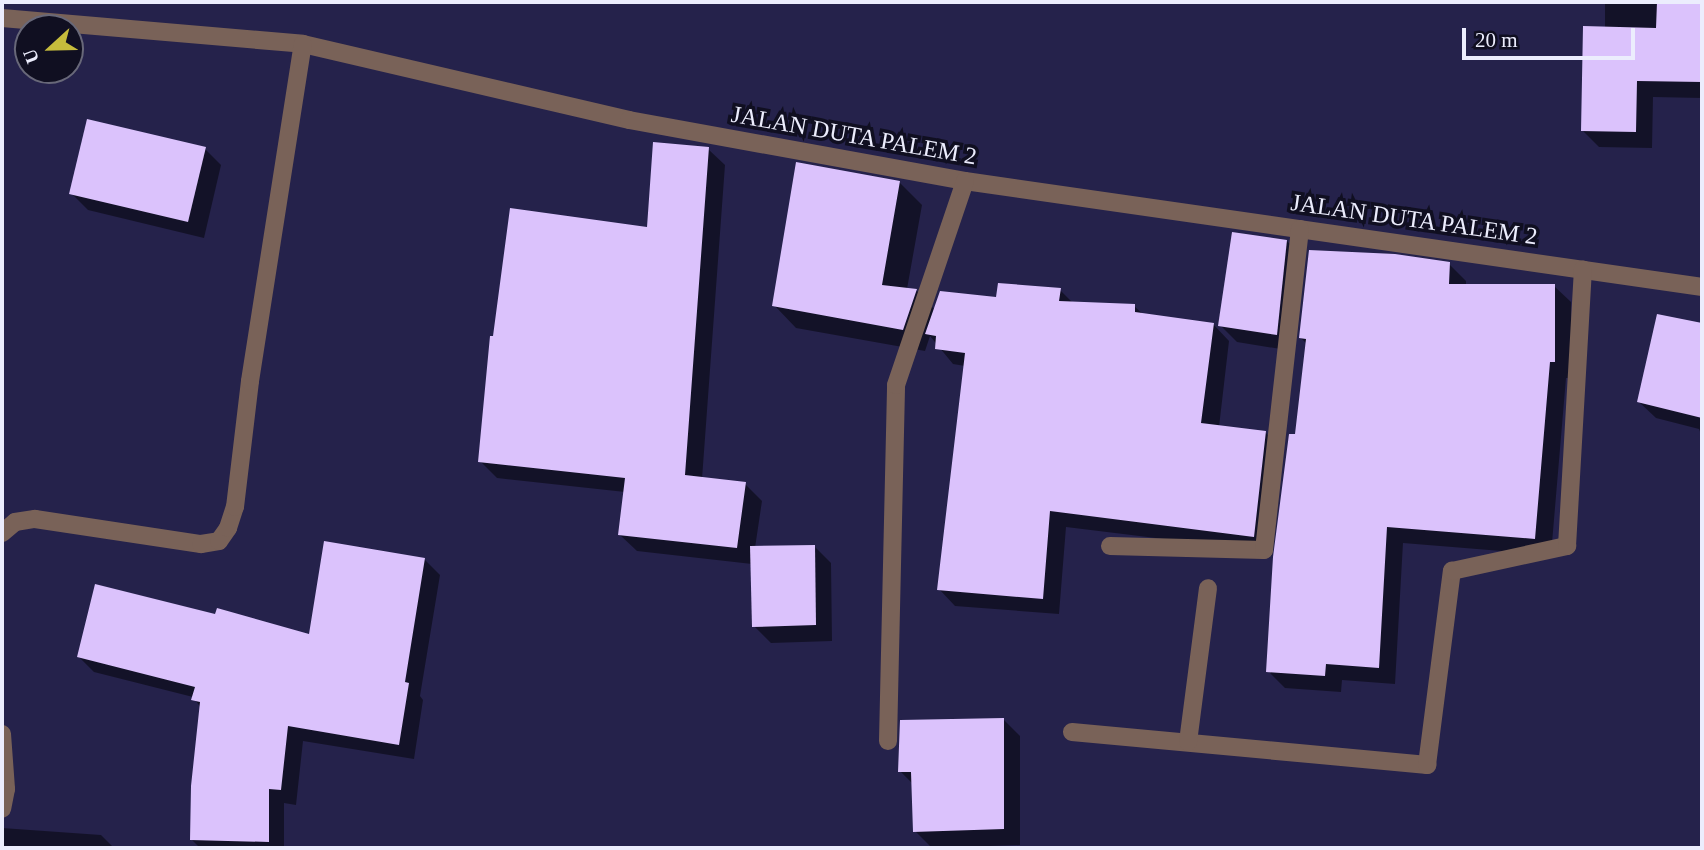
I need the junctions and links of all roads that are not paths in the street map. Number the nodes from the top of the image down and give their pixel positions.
1 (2, 18) edge
2 (303, 44) junction
3 (965, 181) junction
4 (1300, 229) junction
5 (1583, 269) junction
6 (1702, 287) edge
7 (2, 533) edge
8 (1110, 546) dead end
9 (1208, 588) dead end
10 (1072, 732) dead end
11 (2, 734) edge
12 (888, 741) dead end
13 (1188, 742) junction
14 (2, 809) edge

1 - 2 street, JALAN DUTA PALEM 2
2 - 3 street, JALAN DUTA PALEM 2
2 - 7 street
3 - 4 street, JALAN DUTA PALEM 2
3 - 12 street
4 - 5 street, JALAN DUTA PALEM 2
4 - 8 street
5 - 6 street, JALAN DUTA PALEM 2
5 - 13 street
9 - 13 street
10 - 13 street
11 - 14 street

